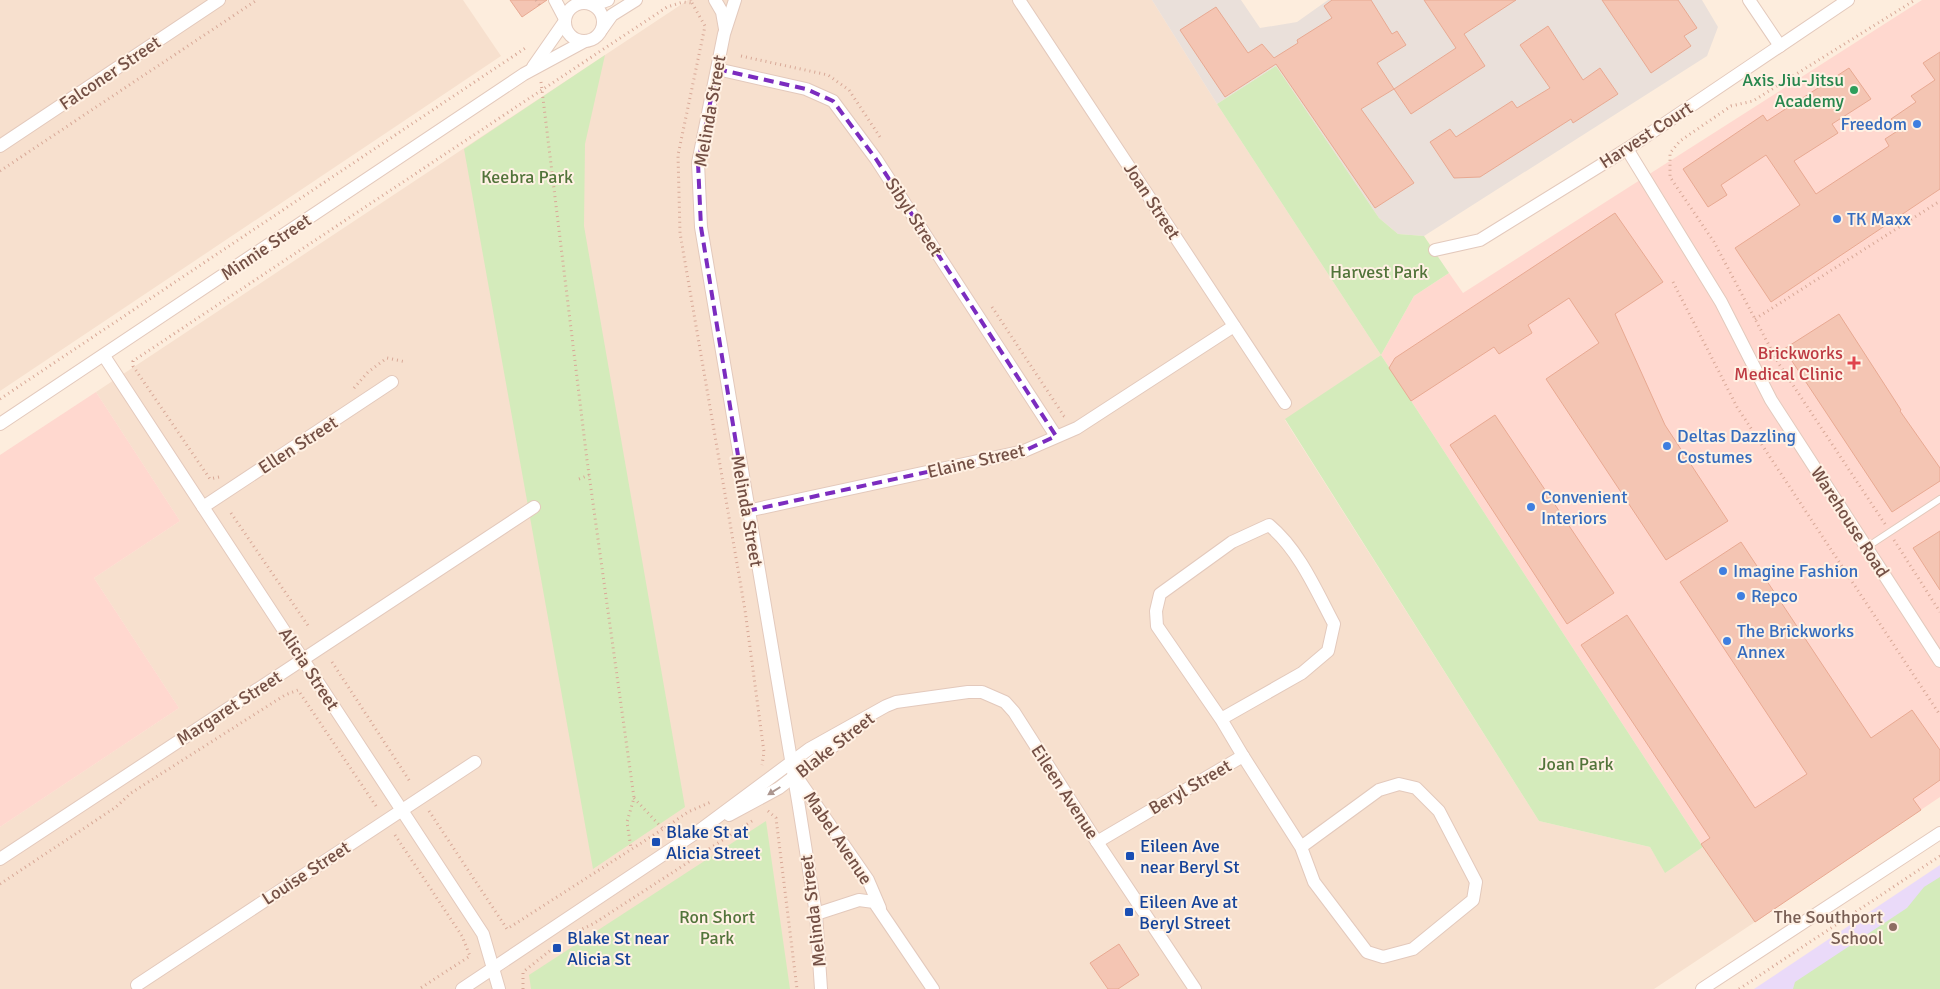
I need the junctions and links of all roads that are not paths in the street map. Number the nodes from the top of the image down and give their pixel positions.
1 (220, 0) edge
2 (555, 0) edge
3 (608, 0) edge
4 (636, 0) edge
5 (715, 0) edge
6 (735, 0) edge
7 (1019, 0) edge
8 (1749, 0) edge
9 (1848, 0) edge
10 (588, 2) edge
11 (565, 20) junction
12 (602, 30) junction
13 (724, 34) junction
14 (585, 41) junction
15 (1780, 46) junction
16 (532, 69) junction
17 (717, 69) junction
18 (0, 146) edge
19 (1627, 149) junction
20 (1435, 250) dead end
21 (1234, 326) junction
22 (104, 356) junction
23 (392, 382) dead end
24 (1285, 403) dead end
25 (0, 424) edge
26 (1056, 436) junction
27 (1940, 499) edge
28 (203, 507) junction
29 (534, 508) dead end
30 (747, 511) junction
31 (1867, 547) junction
32 (303, 659) junction
33 (1940, 661) edge
34 (882, 708) joint
35 (1221, 719) junction
36 (1243, 756) junction
37 (475, 762) dead end
38 (793, 771) junction
39 (402, 810) junction
40 (1940, 833) edge
41 (1097, 842) junction
42 (1301, 846) junction
43 (0, 859) edge
44 (880, 908) junction
45 (816, 914) junction
46 (494, 968) junction
47 (137, 984) dead end
48 (462, 989) edge
49 (499, 989) edge
50 (821, 989) edge
51 (933, 989) edge
52 (1195, 989) edge
53 (1702, 989) edge

1 - 18 street, Falconer Street
2 - 11 street
3 - 10 street
4 - 12 street
5 - 13 street, Melinda Street
6 - 13 street, Melinda Street
7 - 21 street, Joan Street
8 - 15 street
9 - 15 street, Harvest Court
10 - 11 street
10 - 12 street
11 - 14 street
11 - 16 street, Minnie Street
12 - 14 street
13 - 17 street, Melinda Street
14 - 16 street, Minnie Street
15 - 19 street, Harvest Court
16 - 22 street, Minnie Street
17 - 26 street, Sibyl Street
17 - 30 street, Melinda Street
19 - 20 street, Harvest Court
19 - 31 street, Warehouse Road
21 - 24 street, Joan Street
21 - 26 street, Elaine Street
22 - 25 street, Minnie Street
22 - 28 street, Alicia Street
23 - 28 street, Ellen Street
26 - 30 street, Elaine Street
27 - 31 lane
28 - 32 street, Alicia Street
29 - 32 street, Margaret Street
30 - 38 street, Melinda Street
31 - 33 street, Warehouse Road
32 - 39 street, Alicia Street
32 - 43 street, Margaret Street
34 - 38 street, Blake Street
34 - 41 street, Eileen Avenue
35 - 35 street
35 - 36 street
36 - 41 street, Beryl Street
36 - 42 street, Beryl Street
37 - 39 street, Louise Street
38 - 44 street, Mabel Avenue
38 - 45 street, Melinda Street
38 - 46 street, Blake Street
39 - 46 street, Alicia Street
39 - 47 street, Louise Street
40 - 53 street
41 - 52 street, Eileen Avenue
42 - 42 street, Beryl Street
44 - 45 street, Mabel Avenue
44 - 51 street, Mabel Avenue
45 - 50 street, Melinda Street
46 - 48 street, Blake Street
46 - 49 street, Alicia Street

